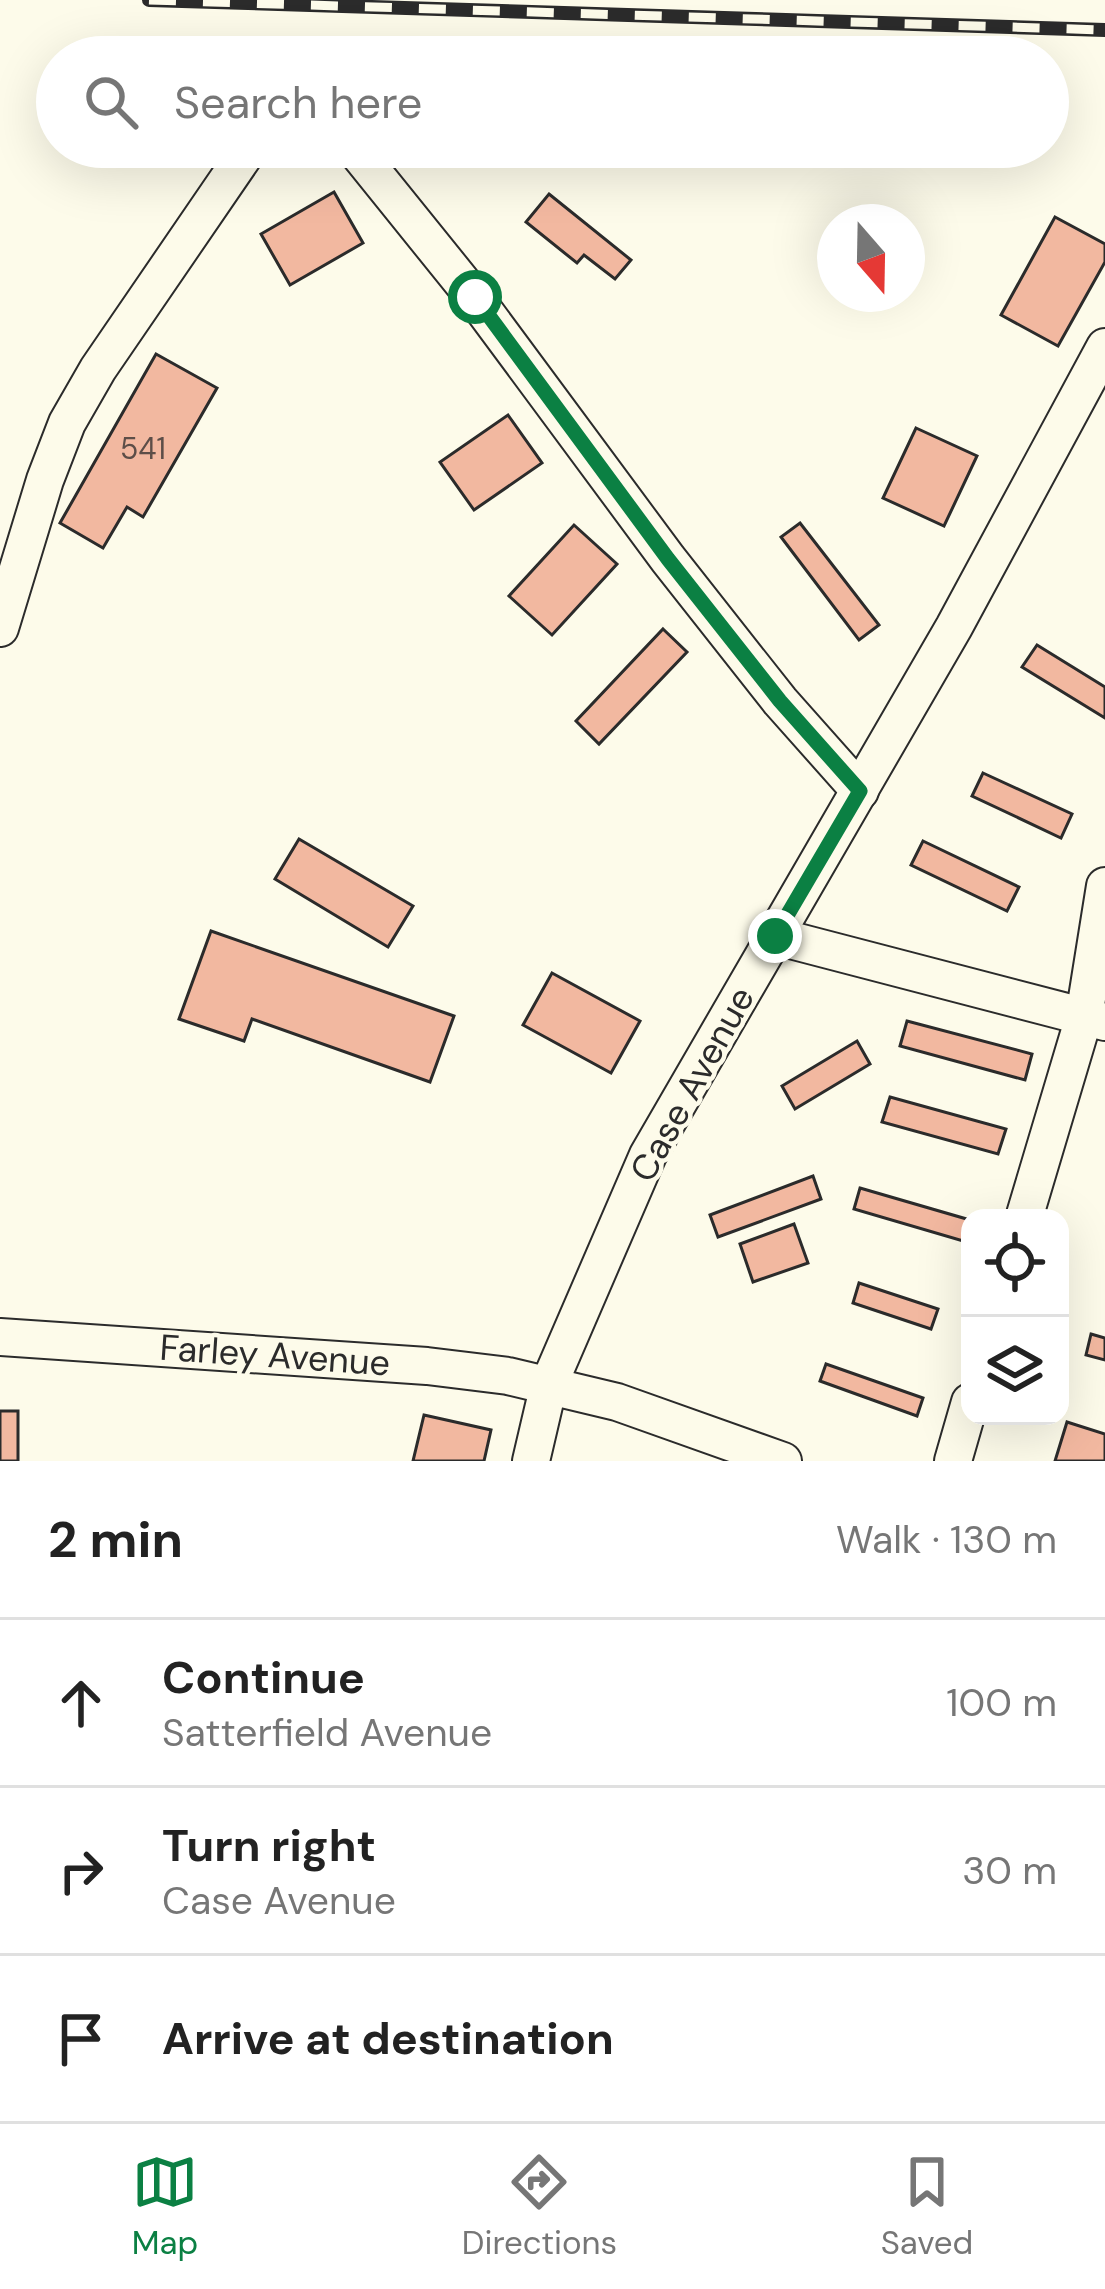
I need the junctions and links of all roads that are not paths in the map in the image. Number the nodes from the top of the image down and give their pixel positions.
1 (236, 168) edge
2 (370, 168) edge
3 (1105, 347) edge
4 (0, 628) edge
5 (860, 791) junction
6 (1105, 886) edge
7 (775, 936) junction
8 (1095, 1019) edge
9 (1027, 1209) edge
10 (0, 1337) edge
11 (549, 1384) junction
12 (963, 1425) edge
13 (531, 1461) edge
14 (783, 1461) edge
15 (952, 1461) edge

1 - 4 street
2 - 5 street
3 - 5 street, Case Avenue
5 - 7 street, Case Avenue
6 - 8 street
7 - 8 street
7 - 11 street, Case Avenue
8 - 9 street
10 - 11 street, Farley Avenue
11 - 13 street, Case Avenue
11 - 14 street, Farley Avenue
12 - 15 street

